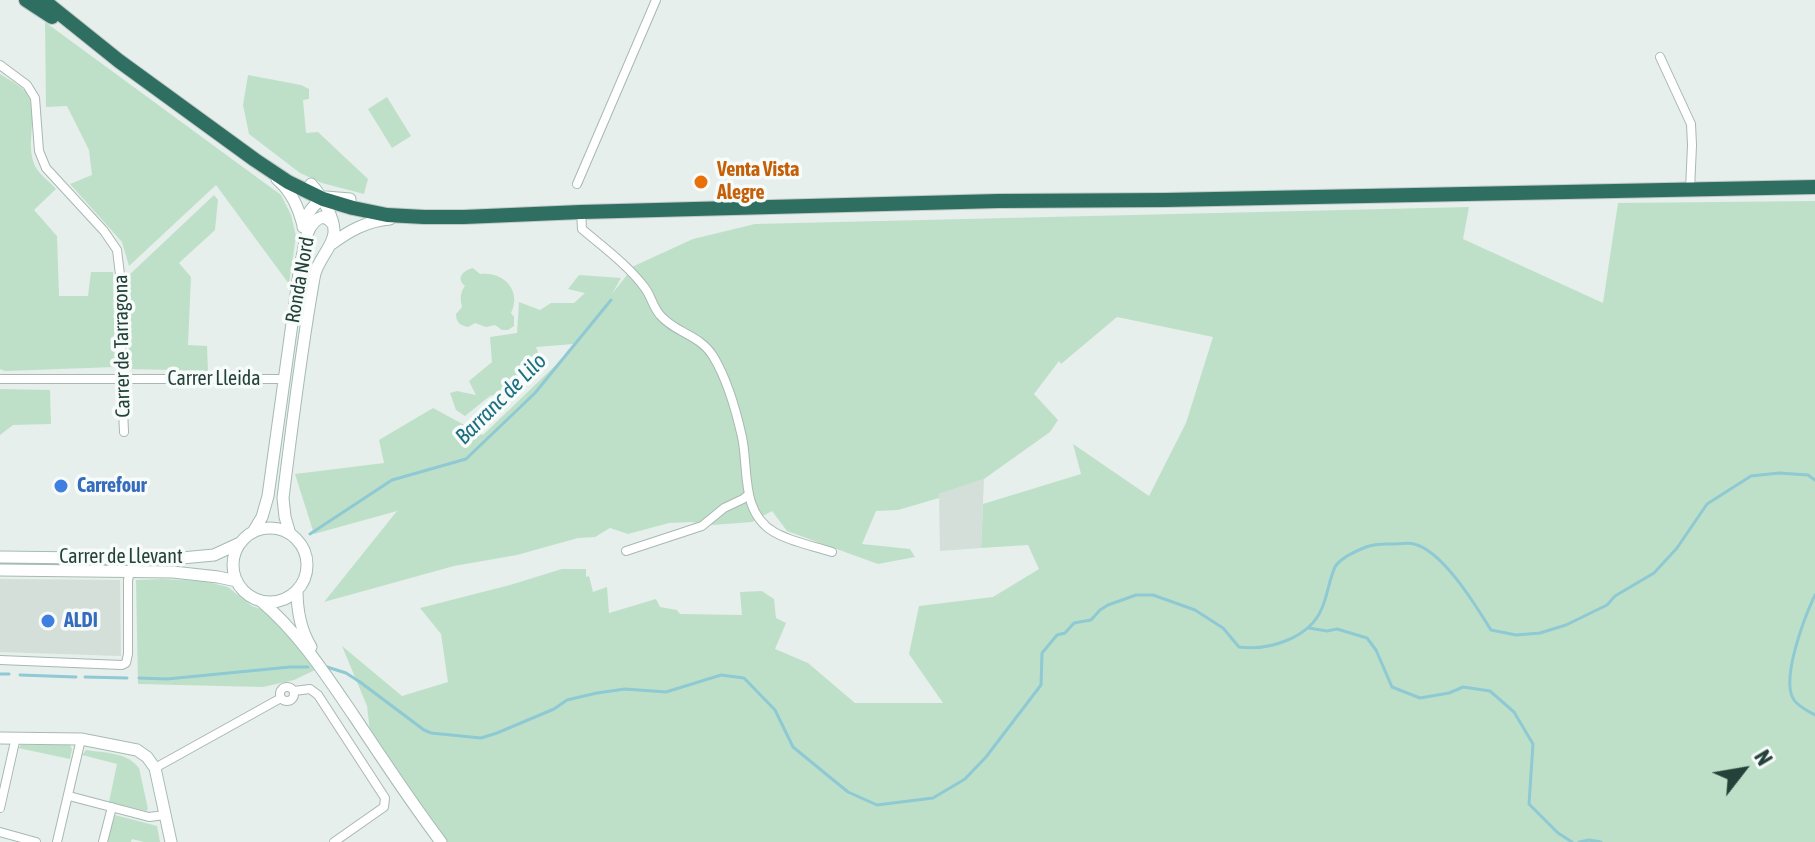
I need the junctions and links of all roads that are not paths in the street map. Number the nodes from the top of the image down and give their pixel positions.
1 (26, 0) edge
2 (656, 0) edge
3 (50, 1) edge
4 (116, 54) junction
5 (1660, 57) dead end
6 (0, 65) edge
7 (255, 160) junction
8 (311, 184) junction
9 (577, 184) dead end
10 (1815, 187) edge
11 (1690, 190) junction
12 (323, 199) junction
13 (350, 199) junction
14 (581, 212) junction
15 (565, 213) junction
16 (424, 217) junction
17 (333, 224) junction
18 (303, 225) junction
19 (330, 245) junction
20 (305, 247) junction
21 (0, 379) edge
22 (121, 379) junction
23 (284, 379) junction
24 (124, 432) dead end
25 (748, 495) junction
26 (253, 532) junction
27 (290, 534) junction
28 (240, 543) junction
29 (626, 551) dead end
30 (832, 552) dead end
31 (0, 557) edge
32 (0, 570) edge
33 (130, 572) junction
34 (237, 581) junction
35 (297, 590) junction
36 (261, 601) junction
37 (0, 660) edge
38 (329, 678) junction
39 (16, 737) junction
40 (0, 738) edge
41 (81, 739) junction
42 (155, 768) junction
43 (69, 796) junction
44 (112, 807) junction
45 (0, 808) edge
46 (417, 810) junction
47 (165, 815) junction
48 (0, 832) edge
49 (36, 842) edge
50 (57, 842) edge
51 (103, 842) edge
52 (171, 842) edge
53 (334, 842) edge
54 (435, 842) edge
55 (441, 842) edge

1 - 4 highway
2 - 9 street
3 - 4 highway
4 - 7 highway
4 - 8 highway
5 - 11 street
6 - 22 street, Carrer de Tarragona
7 - 12 highway
7 - 18 main road
8 - 12 main road
8 - 13 highway
10 - 11 highway
11 - 14 highway
12 - 13 main road
12 - 16 highway
12 - 17 main road
12 - 18 main road
13 - 15 highway
14 - 15 highway
14 - 25 street
15 - 16 highway
16 - 19 main road
17 - 19 main road, Ronda Nord
17 - 20 main road, Ronda Nord
18 - 20 main road
19 - 27 main road, Ronda Nord
20 - 23 main road, Ronda Nord
21 - 22 street, Carrer Lleida
22 - 23 street, Carrer Lleida
22 - 24 street, Carrer de Tarragona
23 - 26 main road, Ronda Nord
25 - 29 street
25 - 30 street
26 - 27 main road
26 - 28 main road, Ronda Nord
27 - 35 main road, Ronda Nord
28 - 31 main road, Carrer de Llevant
28 - 34 main road
32 - 33 main road, Carrer de Llevant
33 - 34 main road, Carrer de Llevant
33 - 37 street
34 - 36 main road, Ronda Nord
35 - 36 main road
35 - 38 main road, Ronda Nord
36 - 38 main road, Ronda Nord
38 - 46 main road, Ronda Nord
39 - 40 main road
39 - 41 main road
39 - 45 street
41 - 42 main road
41 - 43 street
42 - 47 main road
42 - 53 street
43 - 44 street
43 - 50 street
44 - 47 street
44 - 51 street
46 - 54 main road, Ronda Nord
46 - 55 main road, Ronda Nord
47 - 52 main road
48 - 49 street

